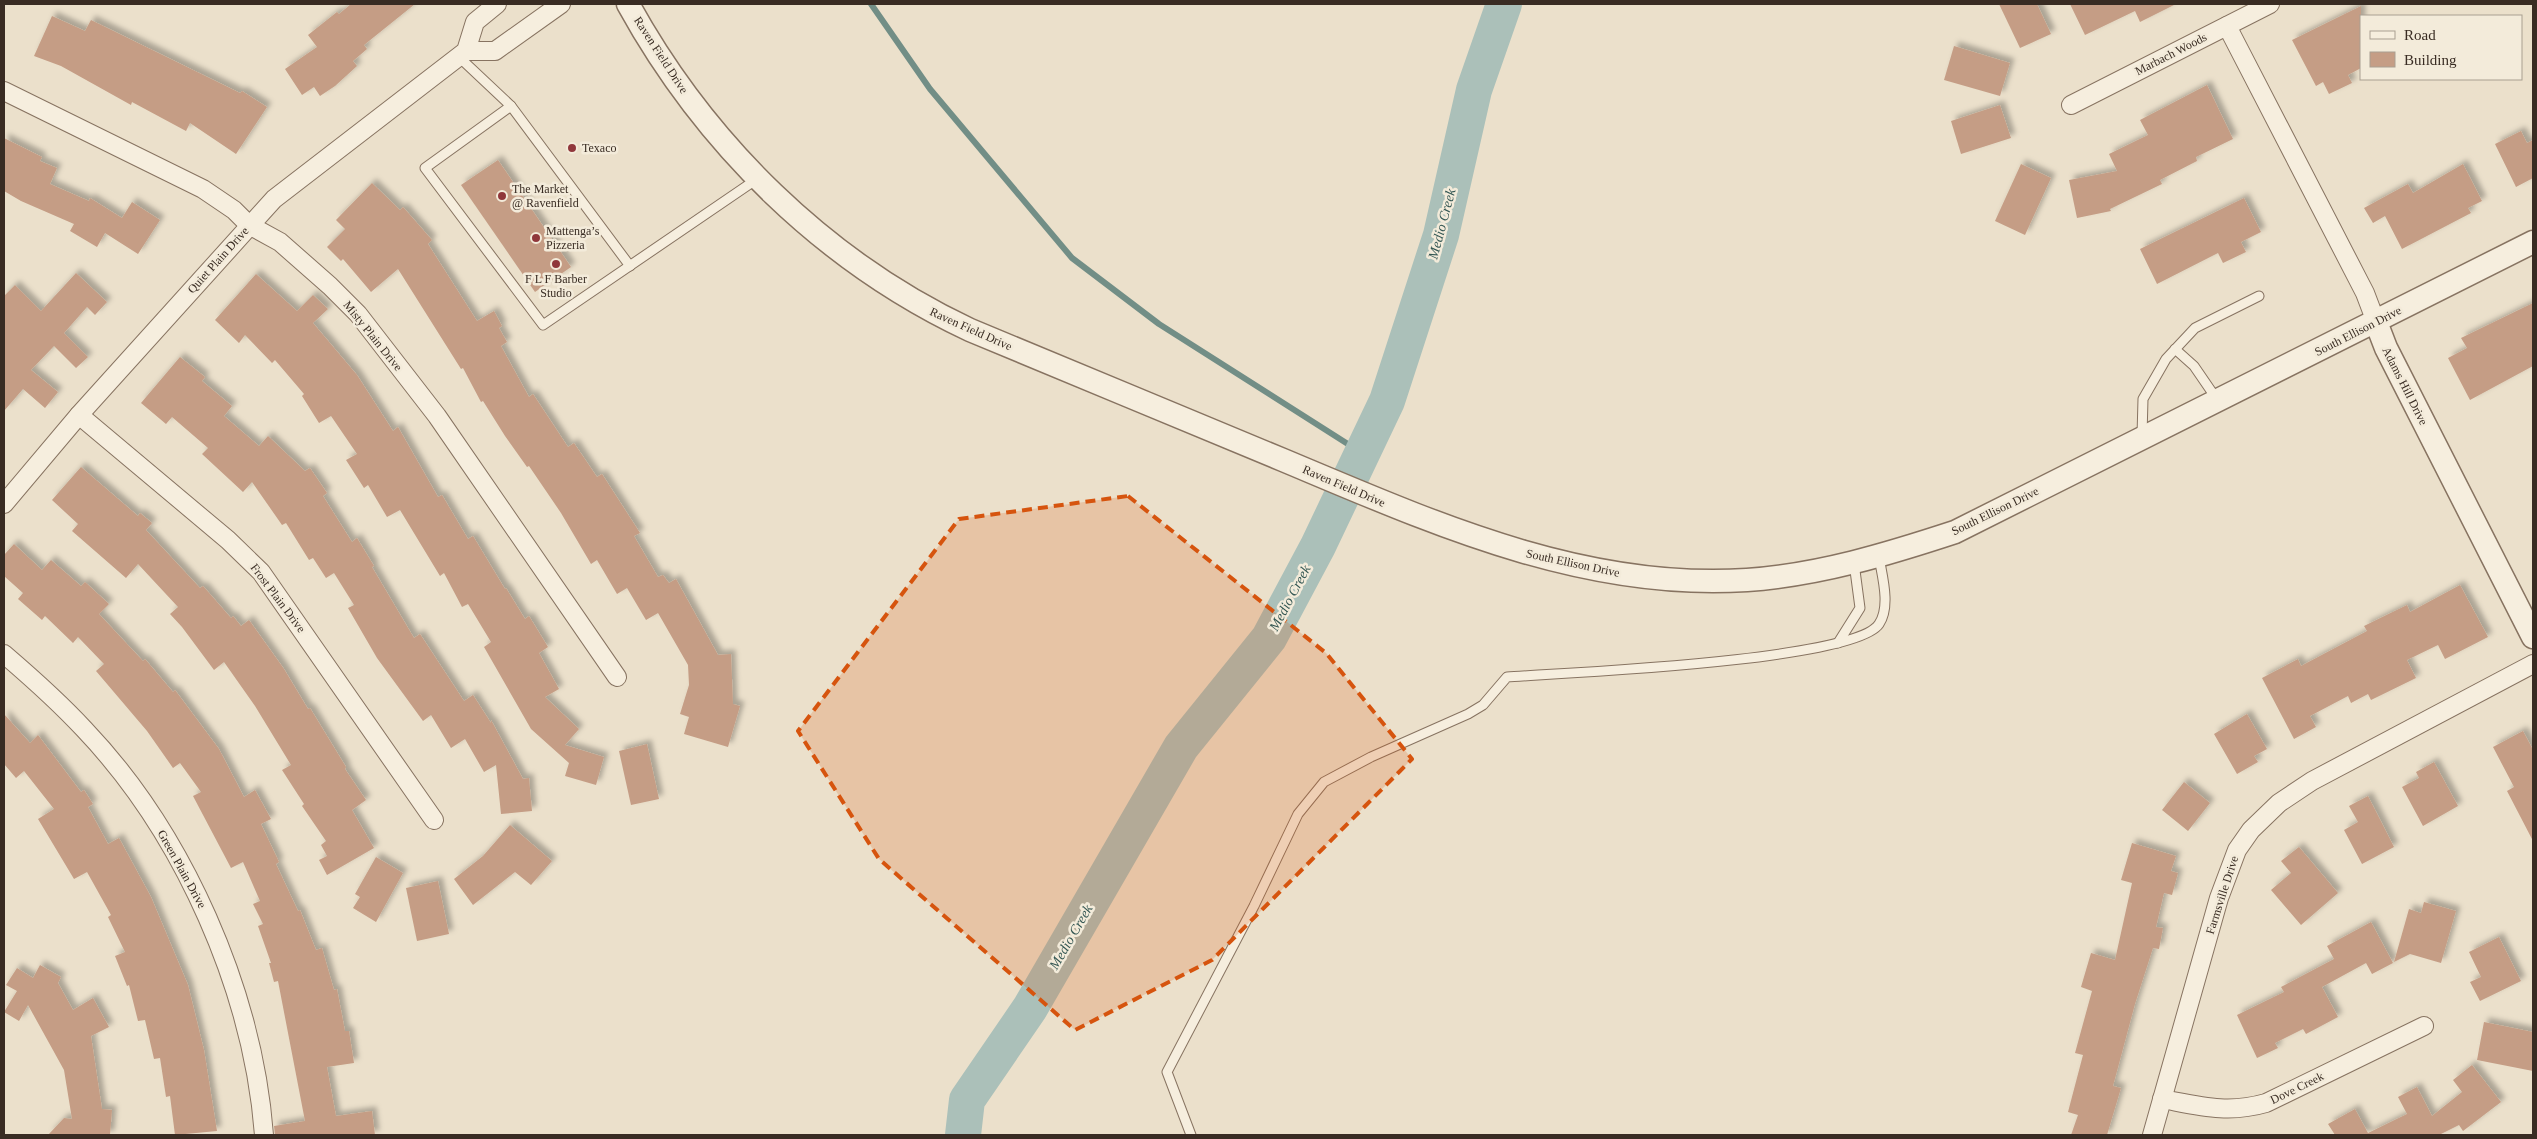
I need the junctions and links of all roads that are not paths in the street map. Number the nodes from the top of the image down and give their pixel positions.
1 (497, 4) edge
2 (561, 4) edge
3 (628, 4) edge
4 (2270, 4) edge
5 (2226, 26) junction
6 (462, 54) junction
7 (4, 91) edge
8 (2071, 105) dead end
9 (512, 106) junction
10 (757, 179) junction
11 (250, 225) junction
12 (2533, 242) edge
13 (630, 266) junction
14 (2259, 296) dead end
15 (2376, 322) junction
16 (2175, 349) junction
17 (2218, 401) junction
18 (79, 415) junction
19 (2142, 439) junction
20 (4, 504) edge
21 (1414, 515) joint
22 (1879, 557) junction
23 (1854, 562) junction
24 (2533, 638) edge
25 (1838, 643) junction
26 (4, 654) edge
27 (2533, 664) edge
28 (617, 677) dead end
29 (434, 820) dead end
30 (2424, 1026) dead end
31 (2162, 1099) junction
32 (264, 1135) edge
33 (1191, 1135) edge
34 (2152, 1135) edge

1 - 6 street
2 - 6 street
3 - 10 street, Raven Field Drive
4 - 5 street, Marbach Woods
5 - 8 street, Marbach Woods
5 - 15 street, Adams Hill Drive
6 - 9 lane
6 - 11 street, Quiet Plain Drive
7 - 11 street, Misty Plain Drive
9 - 13 lane
9 - 13 lane
10 - 13 lane
10 - 21 street, Raven Field Drive
11 - 18 street, Quiet Plain Drive
11 - 28 street, Misty Plain Drive
12 - 15 street, South Ellison Drive
14 - 16 lane
15 - 17 street, South Ellison Drive
15 - 24 street, Adams Hill Drive
16 - 17 lane
16 - 19 lane
17 - 19 street, South Ellison Drive
18 - 20 street, Quiet Plain Drive
18 - 29 street, Frost Plain Drive
19 - 22 street, South Ellison Drive
21 - 23 street, South Ellison Drive
22 - 23 street, South Ellison Drive
22 - 25 lane
23 - 25 lane
25 - 33 lane
26 - 32 street, Green Plain Drive
27 - 31 street, Farmsville Drive
30 - 31 street, Dove Creek
31 - 34 street, Farmsville Drive

